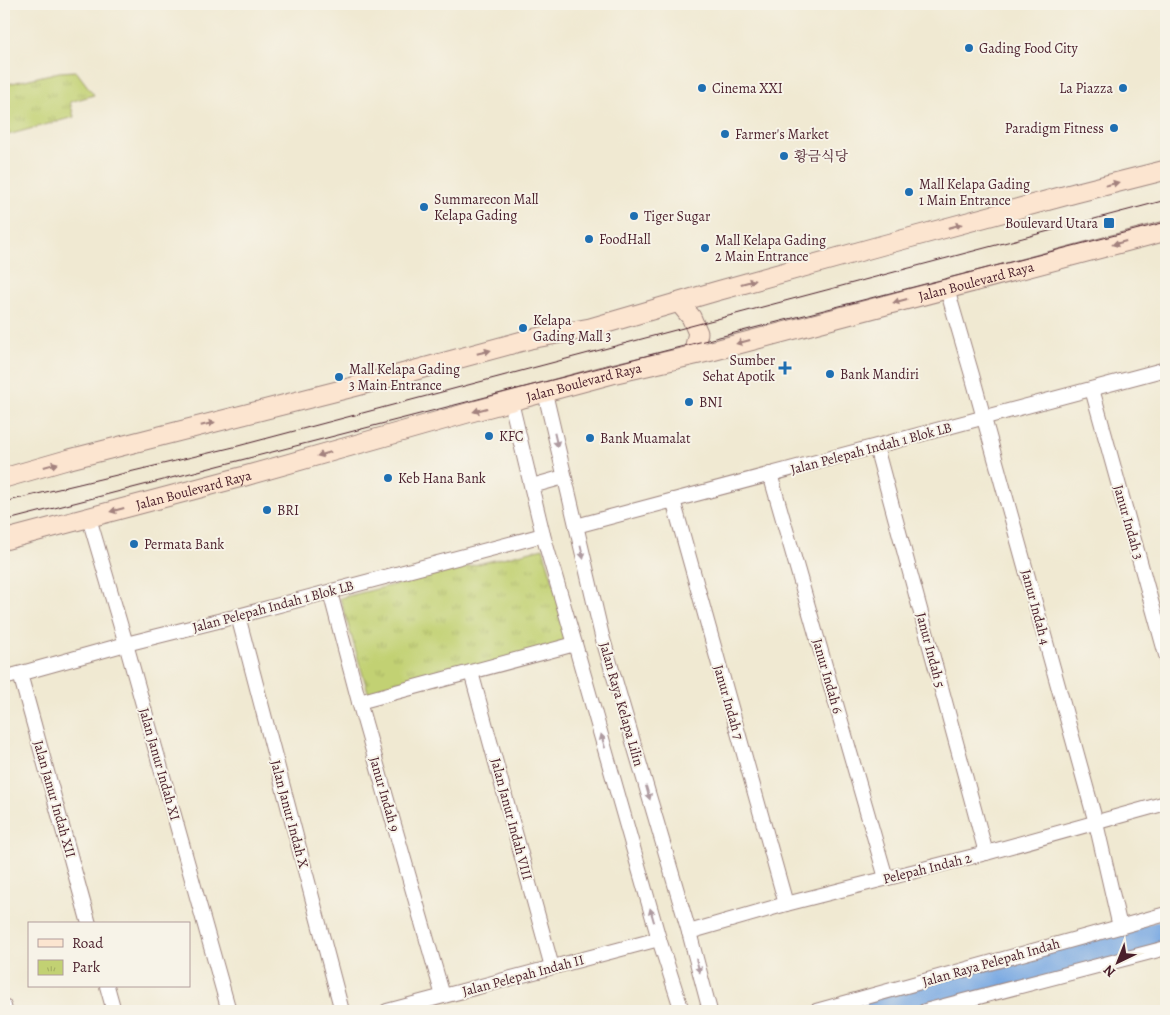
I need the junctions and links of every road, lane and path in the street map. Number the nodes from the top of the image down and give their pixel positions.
1 (1166, 170) edge
2 (1166, 231) edge
3 (948, 289) junction
4 (701, 296) junction
5 (682, 306) junction
6 (590, 328) junction
7 (703, 350) junction
8 (1166, 369) edge
9 (1092, 388) junction
10 (545, 393) junction
11 (511, 402) junction
12 (984, 418) junction
13 (876, 447) junction
14 (770, 474) junction
15 (564, 476) junction
16 (4, 478) edge
17 (532, 486) junction
18 (673, 500) junction
19 (89, 518) junction
20 (576, 526) junction
21 (543, 535) junction
22 (4, 540) edge
23 (330, 592) junction
24 (238, 616) junction
25 (126, 644) junction
26 (575, 644) junction
27 (1166, 655) edge
28 (471, 672) junction
29 (20, 674) junction
30 (4, 678) edge
31 (359, 702) junction
32 (1166, 803) edge
33 (1096, 823) junction
34 (986, 853) junction
35 (886, 878) junction
36 (786, 904) junction
37 (1166, 914) edge
38 (88, 922) edge
39 (1120, 927) junction
40 (688, 932) junction
41 (659, 938) junction
42 (1166, 948) edge
43 (552, 967) junction
44 (108, 988) edge
45 (443, 996) junction
46 (4, 1006) edge
47 (5, 1011) edge
48 (114, 1011) edge
49 (229, 1011) edge
50 (342, 1011) edge
51 (387, 1011) edge
52 (682, 1011) edge
53 (710, 1011) edge
54 (816, 1011) edge
55 (924, 1011) edge

4 -> 1 main road
2 -> 3 main road, Jalan Boulevard Raya
3 -> 7 main road, Jalan Boulevard Raya
3 - 12 street, Janur Indah 4
4 - 5 main road
4 - 6 main road
5 - 6 main road
5 - 7 main road
16 -> 6 main road
7 - 10 main road, Jalan Boulevard Raya
8 - 9 street, Jalan Pelepah Indah 1 Blok LB
9 - 12 street, Jalan Pelepah Indah 1 Blok LB
9 - 27 street, Janur Indah 3
10 - 11 main road, Jalan Boulevard Raya
10 -> 15 street, Jalan Raya Kelapa Lilin
11 - 17 street, Jalan Raya Kelapa Lilin
11 -> 19 main road, Jalan Boulevard Raya
12 - 13 street, Jalan Pelepah Indah 1 Blok LB
12 - 33 street, Janur Indah 4
13 - 14 street, Jalan Pelepah Indah 1 Blok LB
13 - 34 street, Janur Indah 5
14 - 18 street, Jalan Pelepah Indah 1 Blok LB
14 - 35 street, Janur Indah 6
15 - 17 street
15 - 20 street, Jalan Raya Kelapa Lilin
17 - 21 street, Jalan Raya Kelapa Lilin
18 - 20 street, Jalan Pelepah Indah 1 Blok LB
18 - 36 street, Janur Indah 7
19 - 22 main road, Jalan Boulevard Raya
19 - 25 street, Jalan Janur Indah XI
20 -> 40 street, Jalan Raya Kelapa Lilin
21 - 23 street, Jalan Pelepah Indah 1 Blok LB
21 - 26 street, Jalan Raya Kelapa Lilin
23 - 24 street, Jalan Pelepah Indah 1 Blok LB
23 - 31 street, Janur Indah 9
24 - 25 street, Jalan Pelepah Indah 1 Blok LB
24 - 50 street, Jalan Janur Indah X
25 - 29 street, Jalan Pelepah Indah 1 Blok LB
25 - 49 street, Jalan Janur Indah XI
26 - 28 street
41 -> 26 street, Jalan Raya Kelapa Lilin
28 - 31 street
28 - 43 street, Jalan Janur Indah VIII
29 - 30 street, Jalan Pelepah Indah 1 Blok LB
29 - 38 street, Jalan Janur Indah XII
31 - 45 street, Janur Indah 9
32 - 33 street, Pelepah Indah 2
33 - 34 street, Pelepah Indah 2
33 - 39 street, Janur Indah 4
34 - 35 street, Pelepah Indah 2
35 - 36 street, Pelepah Indah 2
36 - 40 street, Pelepah Indah 2
37 - 39 street, Jalan Raya Pelepah Indah
39 - 54 street, Jalan Raya Pelepah Indah
40 -> 53 street, Jalan Raya Kelapa Lilin
41 - 43 street, Jalan Pelepah Indah II
41 - 52 street, Jalan Raya Kelapa Lilin
42 - 55 street
43 - 45 street, Jalan Pelepah Indah II
44 - 48 street
45 - 51 street, Jalan Pelepah Indah II
46 - 47 street

